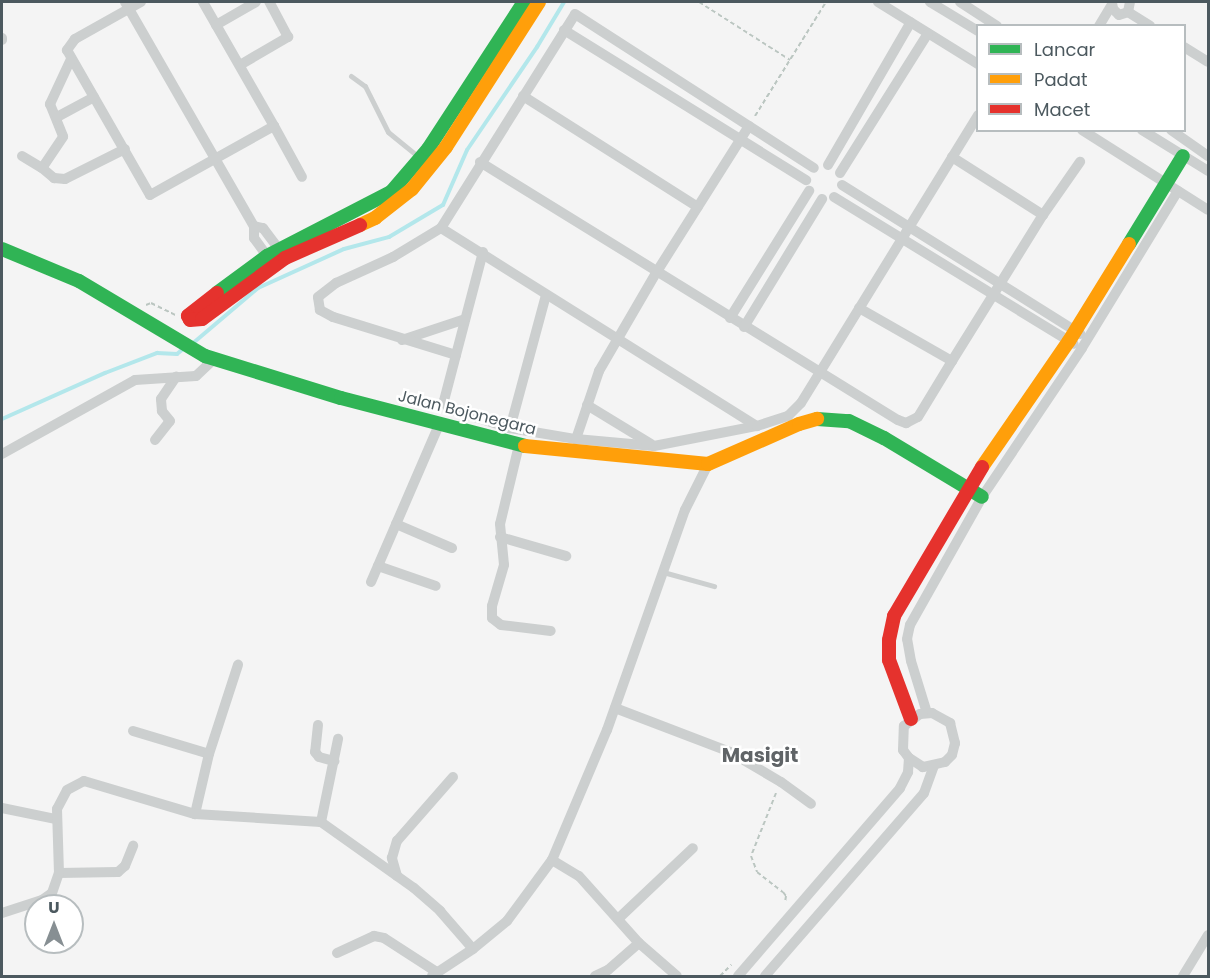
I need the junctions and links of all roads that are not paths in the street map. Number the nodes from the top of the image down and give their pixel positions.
1 (141, 2) edge
2 (203, 2) edge
3 (256, 2) edge
4 (269, 2) edge
5 (524, 2) edge
6 (540, 2) edge
7 (878, 2) edge
8 (930, 2) edge
9 (960, 2) edge
10 (1112, 4) edge
11 (127, 5) edge
12 (1128, 9) edge
13 (911, 22) junction
14 (994, 24) edge
15 (1101, 24) edge
16 (1119, 24) edge
17 (1147, 24) edge
18 (216, 25) junction
19 (564, 30) junction
20 (976, 30) edge
21 (928, 33) junction
22 (1186, 49) edge
23 (71, 59) junction
24 (1209, 62) edge
25 (976, 63) edge
26 (240, 65) junction
27 (351, 76) dead end
28 (522, 96) junction
29 (94, 97) junction
30 (57, 117) junction
31 (976, 119) edge
32 (274, 126) junction
33 (749, 126) junction
34 (1085, 132) edge
35 (1145, 132) edge
36 (1174, 132) edge
37 (740, 139) junction
38 (125, 148) junction
39 (22, 156) dead end
40 (1184, 156) junction
41 (1209, 156) edge
42 (952, 157) junction
43 (215, 159) junction
44 (421, 159) junction
45 (480, 162) junction
46 (1080, 162) dead end
47 (828, 165) junction
48 (42, 168) junction
49 (814, 168) junction
50 (1209, 171) edge
51 (840, 173) junction
52 (302, 177) dead end
53 (408, 184) junction
54 (842, 185) junction
55 (808, 186) junction
56 (1172, 187) junction
57 (828, 198) junction
58 (698, 207) junction
59 (1209, 210) edge
60 (1042, 215) junction
61 (908, 227) junction
62 (441, 228) junction
63 (900, 239) junction
64 (2, 249) edge
65 (483, 252) junction
66 (276, 257) junction
67 (656, 273) junction
68 (999, 282) junction
69 (992, 294) junction
70 (546, 295) junction
71 (859, 308) junction
72 (189, 316) road end
73 (730, 318) junction
74 (465, 319) junction
75 (744, 327) junction
76 (402, 340) junction
77 (617, 340) junction
78 (1079, 340) junction
79 (456, 355) junction
80 (210, 358) junction
81 (952, 361) junction
82 (820, 372) junction
83 (176, 377) junction
84 (587, 405) junction
85 (439, 425) junction
86 (757, 426) junction
87 (510, 428) junction
88 (576, 438) junction
89 (155, 440) dead end
90 (519, 445) junction
91 (654, 446) junction
92 (2, 454) edge
93 (708, 464) junction
94 (968, 489) junction
95 (982, 497) junction
96 (396, 524) junction
97 (500, 537) junction
98 (452, 548) dead end
99 (566, 556) dead end
100 (378, 567) junction
101 (663, 572) junction
102 (371, 582) dead end
103 (436, 586) dead end
104 (714, 586) dead end
105 (551, 631) dead end
106 (238, 665) dead end
107 (615, 708) junction
108 (927, 713) junction
109 (911, 719) junction
110 (318, 725) dead end
111 (133, 731) dead end
112 (338, 739) dead end
113 (208, 754) junction
114 (909, 758) junction
115 (334, 761) junction
116 (934, 766) junction
117 (453, 777) dead end
118 (811, 804) dead end
119 (2, 808) edge
120 (195, 814) junction
121 (55, 819) junction
122 (321, 822) junction
123 (133, 846) dead end
124 (693, 848) dead end
125 (552, 860) junction
126 (59, 873) junction
127 (397, 876) junction
128 (2, 913) edge
129 (618, 919) junction
130 (1209, 935) edge
131 (639, 943) junction
132 (473, 949) junction
133 (338, 953) dead end
134 (435, 975) edge
135 (595, 976) edge
136 (677, 976) edge
137 (738, 976) edge
138 (765, 976) edge
139 (1183, 976) edge

1 - 11 street
2 - 18 street
3 - 18 street
4 - 26 street
5 - 44 street
6 - 53 street
7 - 13 street
8 - 20 street
9 - 14 street
10 - 12 street
10 - 15 street
11 - 23 street
11 - 43 street
12 - 16 street
12 - 17 street
13 - 21 street
13 - 47 street
18 - 26 street
19 - 28 street
19 - 33 street
19 - 37 street
21 - 25 street
21 - 51 street
22 - 24 street
23 - 29 street
23 - 30 street
26 - 32 street
27 - 44 lane
28 - 45 street
28 - 58 street
29 - 30 street
29 - 38 street
30 - 48 street
31 - 42 street
32 - 43 street
32 - 52 street
33 - 37 street
33 - 49 street
34 - 56 street
35 - 40 street
36 - 41 street
37 - 55 street
37 - 58 street
38 - 43 street
38 - 48 street
39 - 48 street
40 - 50 street
40 - 56 street
42 - 60 street
42 - 61 street
43 - 66 street
44 - 53 street
45 - 62 street
45 - 67 street
46 - 60 street
47 - 49 street
47 - 51 street
49 - 55 street
51 - 54 street
53 - 66 street
54 - 57 street
54 - 61 street
55 - 57 street
55 - 73 street
56 - 59 street
56 - 78 street
57 - 63 street
57 - 75 street
58 - 67 street
60 - 68 street
61 - 63 street
61 - 68 street
62 - 65 street
62 - 76 street
63 - 69 street
63 - 71 street
64 - 80 street, Jalan Bojonegara
65 - 70 street
65 - 74 street
66 - 72 street
67 - 73 street
67 - 77 street
68 - 69 street
68 - 78 street
69 - 78 street
69 - 81 street
70 - 77 street
70 - 87 street
71 - 81 street
71 - 82 street
73 - 75 street
74 - 76 street
74 - 79 street
75 - 82 street
76 - 79 street
77 - 84 street
77 - 86 street
78 - 94 street
78 - 95 street
79 - 87 street
80 - 83 street
80 - 85 street, Jalan Bojonegara
81 - 82 street
82 - 86 street
83 - 89 street
83 - 92 street
84 - 88 street
84 - 91 street
85 - 90 street, Jalan Bojonegara
85 - 96 street
86 - 91 street
87 - 88 street
88 - 91 street
90 - 93 street, Jalan Bojonegara
90 - 97 street
93 - 94 street, Jalan Bojonegara
93 - 101 street
94 - 95 street, Jalan Bojonegara
94 - 109 street
95 - 108 street
96 - 98 street
96 - 100 street
97 - 99 street
97 - 105 street
100 - 102 street
100 - 103 street
101 - 104 lane
101 - 107 street
106 - 113 street
107 - 118 street
107 - 125 street
108 - 109 street
108 - 116 street
109 - 114 street
110 - 115 street
111 - 113 street
112 - 115 street
113 - 120 street
114 - 116 street
114 - 137 street
115 - 122 street
116 - 138 street
117 - 127 street
119 - 121 street
120 - 121 street
120 - 122 street
121 - 126 street
122 - 127 street
123 - 126 street
124 - 129 street
125 - 129 street
125 - 132 street
126 - 128 street
127 - 132 street
129 - 131 street
130 - 139 street
131 - 135 street
131 - 136 street
132 - 134 street
133 - 134 street

